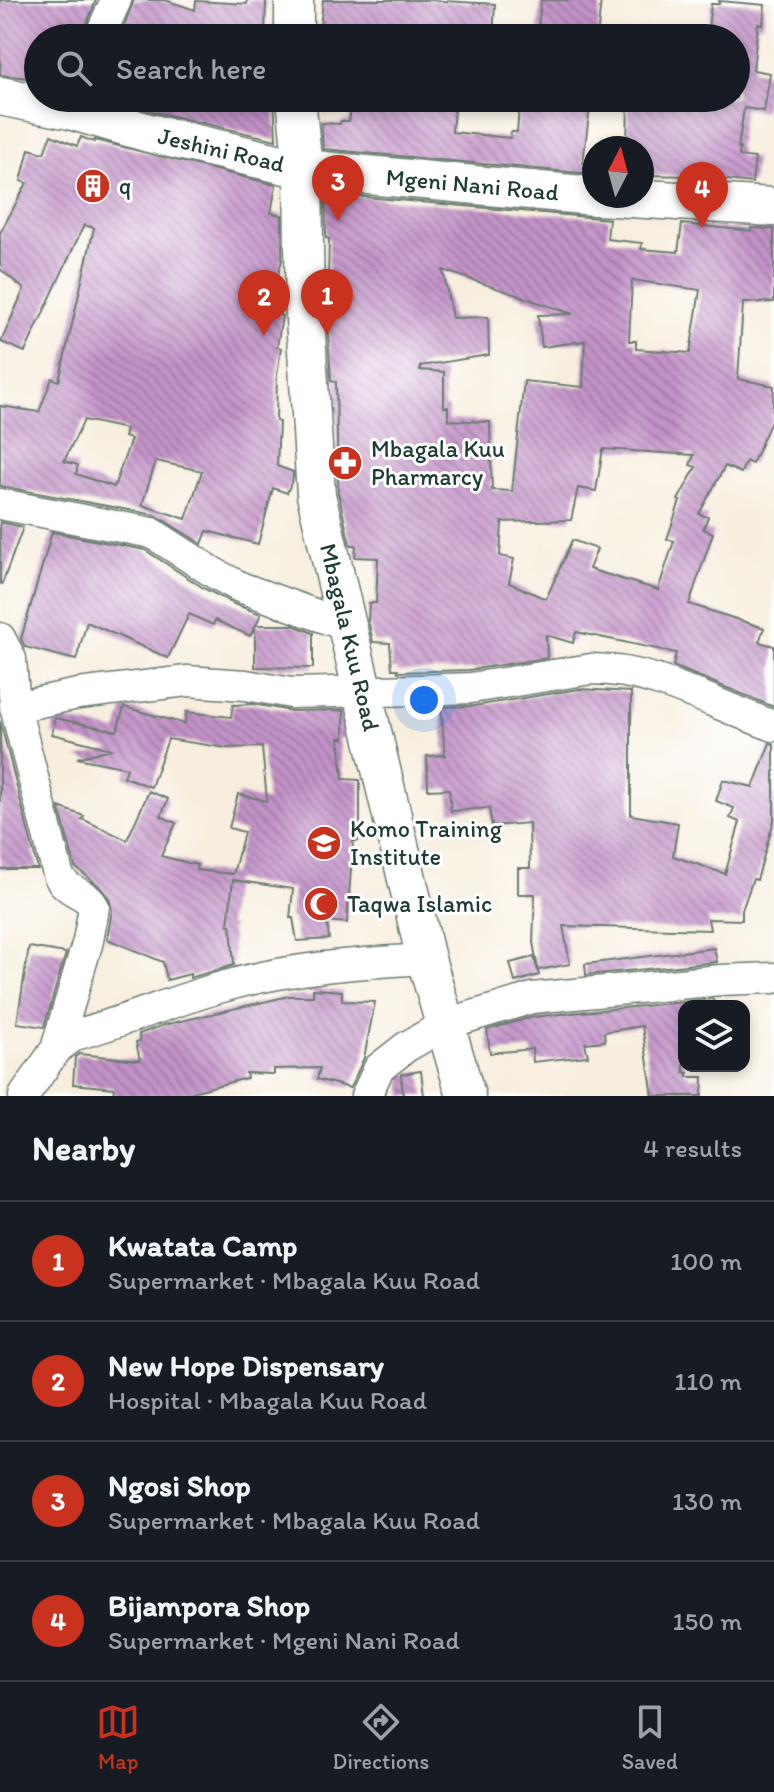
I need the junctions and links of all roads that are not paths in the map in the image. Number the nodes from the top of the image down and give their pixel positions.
1 (116, 0) edge
2 (294, 0) edge
3 (105, 24) edge
4 (294, 24) edge
5 (0, 96) edge
6 (24, 99) edge
7 (93, 112) edge
8 (297, 112) edge
9 (303, 169) junction
10 (582, 195) edge
11 (654, 200) edge
12 (774, 207) edge
13 (0, 504) edge
14 (347, 626) junction
15 (0, 638) edge
16 (364, 691) junction
17 (15, 707) junction
18 (774, 726) edge
19 (426, 959) junction
20 (774, 978) edge
21 (446, 1024) junction
22 (56, 1049) junction
23 (24, 1096) edge
24 (366, 1096) edge
25 (466, 1096) edge

1 - 3 street
2 - 4 street
5 - 6 street, Jeshini Road
7 - 9 street, Jeshini Road
8 - 9 street, Mbagala Kuu Road
9 - 10 street, Mgeni Nani Road
9 - 14 street, Mbagala Kuu Road
11 - 12 street, Mgeni Nani Road
13 - 14 street
14 - 16 street, Mbagala Kuu Road
15 - 17 street
16 - 17 street
16 - 18 street
16 - 19 street, Mbagala Kuu Road
17 - 22 street
19 - 21 street, Mbagala Kuu Road
19 - 22 street
20 - 21 street
21 - 24 street
21 - 25 street, Mbagala Kuu Road
22 - 23 street

